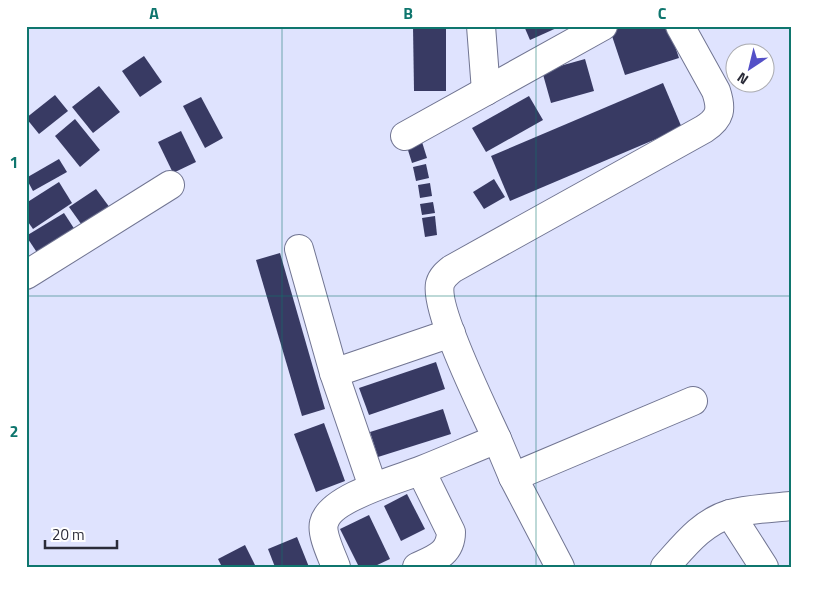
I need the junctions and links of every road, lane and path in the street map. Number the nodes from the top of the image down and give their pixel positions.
1 (481, 26) edge
2 (603, 26) edge
3 (680, 26) edge
4 (486, 91) junction
5 (405, 136) dead end
6 (170, 185) dead end
7 (299, 249) dead end
8 (26, 275) edge
9 (451, 333) junction
10 (334, 373) junction
11 (692, 401) dead end
12 (496, 439) junction
13 (421, 471) junction
14 (513, 477) junction
15 (372, 487) junction
16 (791, 506) edge
17 (730, 514) junction
18 (336, 567) edge
19 (417, 567) edge
20 (560, 567) edge
21 (665, 567) edge
22 (764, 567) edge

1 - 4 street
2 - 4 street
3 - 9 street
4 - 5 street
6 - 8 street
7 - 10 street
9 - 10 street
9 - 12 street
10 - 15 street
11 - 14 street
12 - 13 street
12 - 14 street
13 - 15 street
13 - 19 street
14 - 20 street
15 - 18 street
16 - 17 street
17 - 21 street
17 - 22 street

